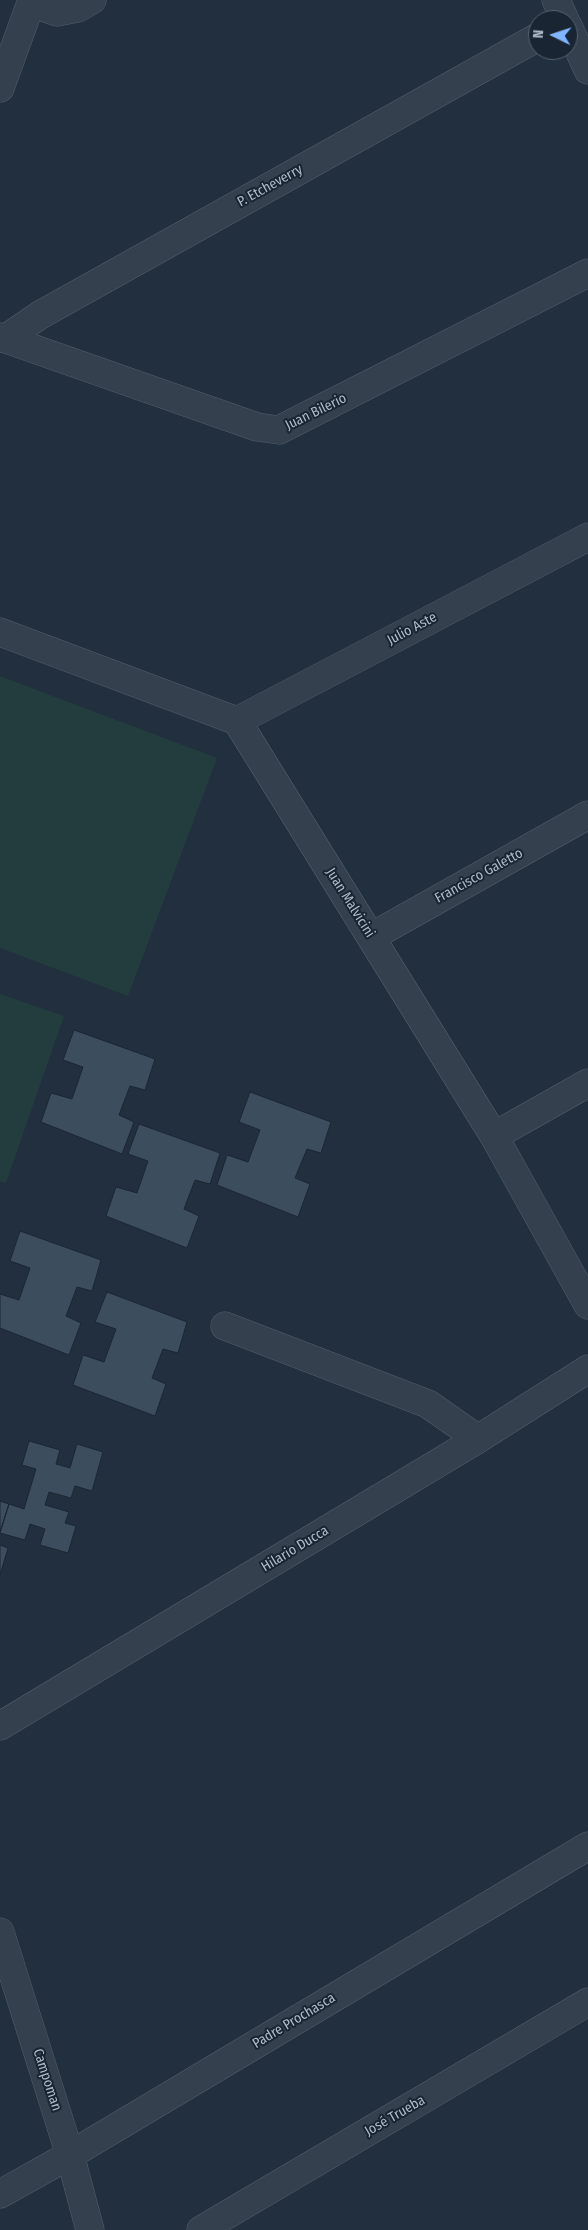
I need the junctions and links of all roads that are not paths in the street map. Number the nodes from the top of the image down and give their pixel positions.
1 (92, 0) edge
2 (31, 2) edge
3 (528, 43) edge
4 (578, 48) edge
5 (588, 70) edge
6 (0, 88) edge
7 (588, 273) edge
8 (2, 338) edge
9 (588, 536) edge
10 (0, 632) edge
11 (237, 721) junction
12 (588, 815) edge
13 (370, 937) junction
14 (588, 1083) edge
15 (494, 1136) junction
16 (588, 1305) edge
17 (224, 1326) dead end
18 (588, 1369) edge
19 (478, 1439) junction
20 (0, 1726) edge
21 (588, 1846) edge
22 (0, 1932) edge
23 (588, 2002) edge
24 (70, 2154) junction
25 (0, 2194) edge
26 (90, 2230) edge
27 (201, 2230) edge

1 - 2 street
2 - 6 street
3 - 8 street, P. Etcheverry
4 - 5 street
7 - 8 street, Juan Bilerio
9 - 11 street, Julio Aste
10 - 11 street
11 - 13 street, Juan Malvicini
12 - 13 street, Francisco Galetto
13 - 15 street, Juan Malvicini
14 - 15 street
15 - 16 street, Juan Malvicini
17 - 19 street
18 - 19 street, Hilario Ducca
19 - 20 street, Hilario Ducca
21 - 24 street, Padre Prochasca
22 - 24 street, Campoman
23 - 27 street, José Trueba
24 - 25 street, Padre Prochasca
24 - 26 street, Campoman

